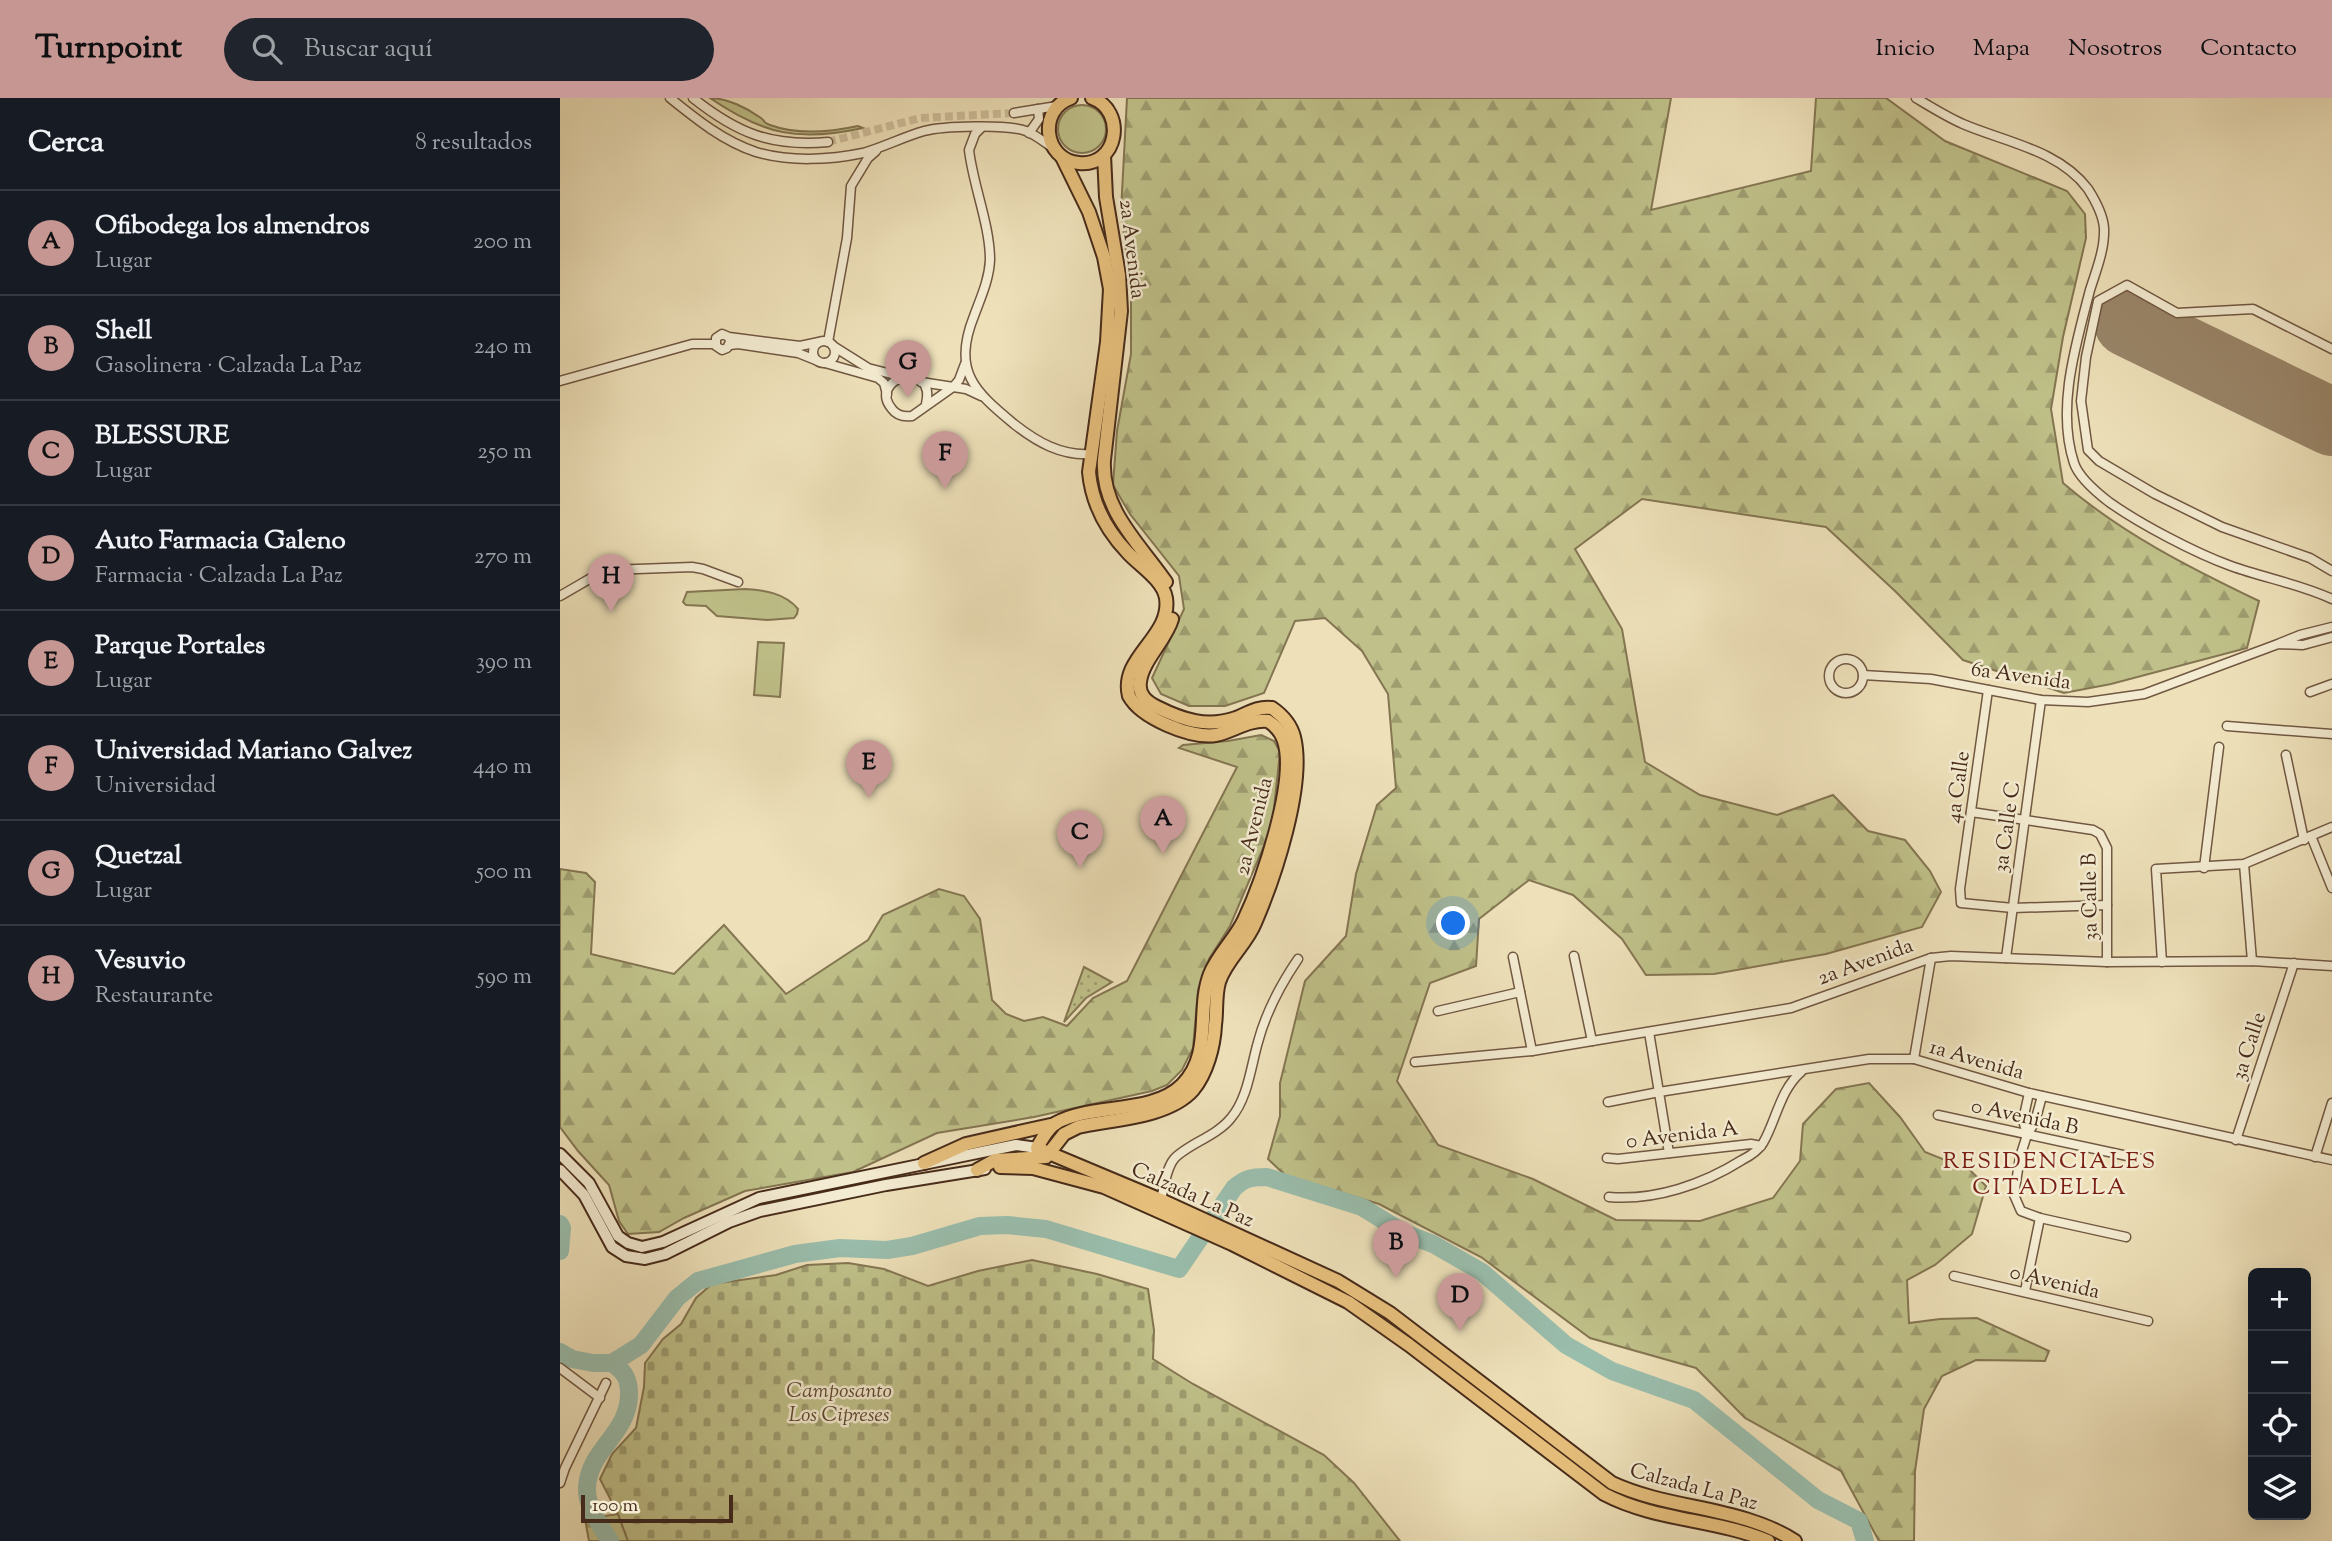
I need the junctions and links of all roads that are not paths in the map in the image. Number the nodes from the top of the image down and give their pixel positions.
1 (670, 98) edge
2 (693, 98) edge
3 (1092, 98) edge
4 (1114, 98) edge
5 (1916, 98) edge
6 (1066, 100) edge
7 (1038, 109) junction
8 (1014, 113) tunnel mouth
9 (1112, 117) junction
10 (981, 128) junction
11 (1029, 133) junction
12 (828, 142) tunnel mouth
13 (881, 147) junction
14 (1058, 153) junction
15 (1104, 155) junction
16 (729, 341) junction
17 (827, 343) junction
18 (2332, 349) edge
19 (967, 359) junction
20 (822, 362) junction
21 (903, 377) junction
22 (560, 381) edge
23 (921, 382) junction
24 (953, 387) junction
25 (887, 395) junction
26 (981, 396) junction
27 (926, 404) junction
28 (1091, 454) junction
29 (2332, 571) edge
30 (738, 582) dead end
31 (560, 596) edge
32 (2332, 599) edge
33 (2332, 626) edge
34 (2332, 637) edge
35 (2278, 644) junction
36 (1863, 675) junction
37 (2332, 684) edge
38 (1989, 690) junction
39 (2310, 692) dead end
40 (2041, 700) junction
41 (2227, 726) dead end
42 (2332, 734) edge
43 (2219, 747) dead end
44 (2286, 755) dead end
45 (1971, 812) junction
46 (2024, 820) junction
47 (2332, 827) edge
48 (2307, 838) junction
49 (2244, 864) junction
50 (2204, 868) junction
51 (2332, 888) edge
52 (2107, 905) junction
53 (2013, 908) junction
54 (1574, 956) dead end
55 (1513, 957) dead end
56 (1931, 958) junction
57 (2006, 958) junction
58 (1298, 959) dead end
59 (2252, 961) junction
60 (2107, 962) junction
61 (2162, 962) junction
62 (2294, 963) junction
63 (2332, 966) edge
64 (1520, 992) junction
65 (1438, 1010) dead end
66 (1649, 1032) junction
67 (1592, 1041) junction
68 (1532, 1051) junction
69 (1914, 1059) junction
70 (1415, 1062) dead end
71 (1801, 1071) junction
72 (1659, 1092) junction
73 (2029, 1093) junction
74 (2042, 1096) junction
75 (1608, 1102) dead end
76 (2332, 1103) edge
77 (1938, 1115) dead end
78 (1055, 1124) junction
79 (2027, 1135) junction
80 (2236, 1140) junction
81 (1761, 1146) junction
82 (1037, 1148) junction
83 (1050, 1153) junction
84 (1669, 1153) junction
85 (560, 1154) edge
86 (2315, 1157) junction
87 (1607, 1158) dead end
88 (2146, 1160) dead end
89 (2332, 1160) edge
90 (924, 1163) junction
91 (1000, 1167) joint
92 (560, 1170) edge
93 (976, 1170) junction
94 (1609, 1197) dead end
95 (1161, 1200) junction
96 (1189, 1218) junction
97 (2040, 1218) junction
98 (2126, 1237) dead end
99 (1233, 1239) junction
100 (1954, 1276) dead end
101 (2025, 1291) junction
102 (2147, 1321) dead end
103 (560, 1368) edge
104 (606, 1383) dead end
105 (600, 1398) junction
106 (560, 1483) edge
107 (1768, 1541) edge
108 (1795, 1541) edge

1 - 13 street
2 - 12 street
3 - 9 main road
4 - 9 main road
5 - 32 street
6 - 7 street
6 - 14 main road
7 - 8 street
7 - 11 street
9 - 15 main road
10 - 11 street
10 - 13 street
10 - 19 street
11 - 14 street
13 - 17 street
14 - 15 main road
14 - 28 main road, 2a Avenida
15 - 83 main road, 2a Avenida
16 - 17 street
16 - 20 street
16 - 22 street
17 - 20 street
17 - 20 street
17 - 21 street
18 - 29 street
19 - 24 street
19 - 26 street
20 - 25 street
21 - 23 street
21 - 25 street
23 - 24 street
23 - 27 street
24 - 26 street
24 - 27 street
25 - 27 street
26 - 28 street
28 - 78 main road, 2a Avenida
30 - 31 street
33 - 35 street
34 - 35 street, 6a Avenida
35 - 40 street, 6a Avenida
36 - 36 street
36 - 38 street, 6a Avenida
37 - 39 street
38 - 40 street, 6a Avenida
38 - 45 street, 4a Calle
40 - 46 street, 3a Calle C
41 - 42 street
43 - 50 street
44 - 48 street
45 - 46 street
45 - 53 street, 4a Calle
46 - 52 street, 3a Calle B
46 - 53 street, 3a Calle C
47 - 48 street
48 - 49 street
48 - 51 street
49 - 50 street
49 - 59 street
50 - 61 street
52 - 53 street
52 - 60 street, 3a Calle B
53 - 57 street, 3a Calle C
54 - 67 street
55 - 64 street
56 - 57 street, 2a Avenida
56 - 66 street, 2a Avenida
56 - 69 street
57 - 60 street, 2a Avenida
58 - 95 street
59 - 61 street, 2a Avenida
59 - 62 street, 2a Avenida
60 - 61 street, 2a Avenida
62 - 63 street, 2a Avenida
62 - 80 street, 3a Calle
64 - 65 street
64 - 68 street
66 - 67 street, 2a Avenida
66 - 72 street
67 - 68 street, 2a Avenida
68 - 70 street, 2a Avenida
69 - 71 street, 1a Avenida
69 - 73 street, 1a Avenida
71 - 72 street, 1a Avenida
71 - 81 street
72 - 75 street, 1a Avenida
72 - 84 street
73 - 74 street, 1a Avenida
73 - 79 street
74 - 79 street
74 - 80 street, 1a Avenida
76 - 86 street
77 - 79 street, 0 Avenida B
78 - 82 main road
78 - 90 main road
79 - 88 street, 0 Avenida B
79 - 97 street
80 - 86 street, 1a Avenida
81 - 84 street, 0 Avenida A
81 - 94 street
82 - 83 main road, Calzada La Paz
82 - 90 main road, Calzada La Paz
83 - 93 main road
83 - 95 main road, Calzada La Paz
84 - 87 street, 0 Avenida A
85 - 90 main road, Calzada La Paz
86 - 89 street, 1a Avenida
91 - 93 main road, Calzada La Paz
91 - 96 main road, Calzada La Paz
92 - 93 main road, Calzada La Paz
95 - 96 main road, Calzada La Paz
96 - 99 main road, Calzada La Paz
97 - 98 street
97 - 101 street
99 - 107 main road, Calzada La Paz
99 - 108 main road, Calzada La Paz
100 - 101 street, 0 Avenida
101 - 102 street, 0 Avenida
103 - 105 street
104 - 105 street
105 - 106 street

